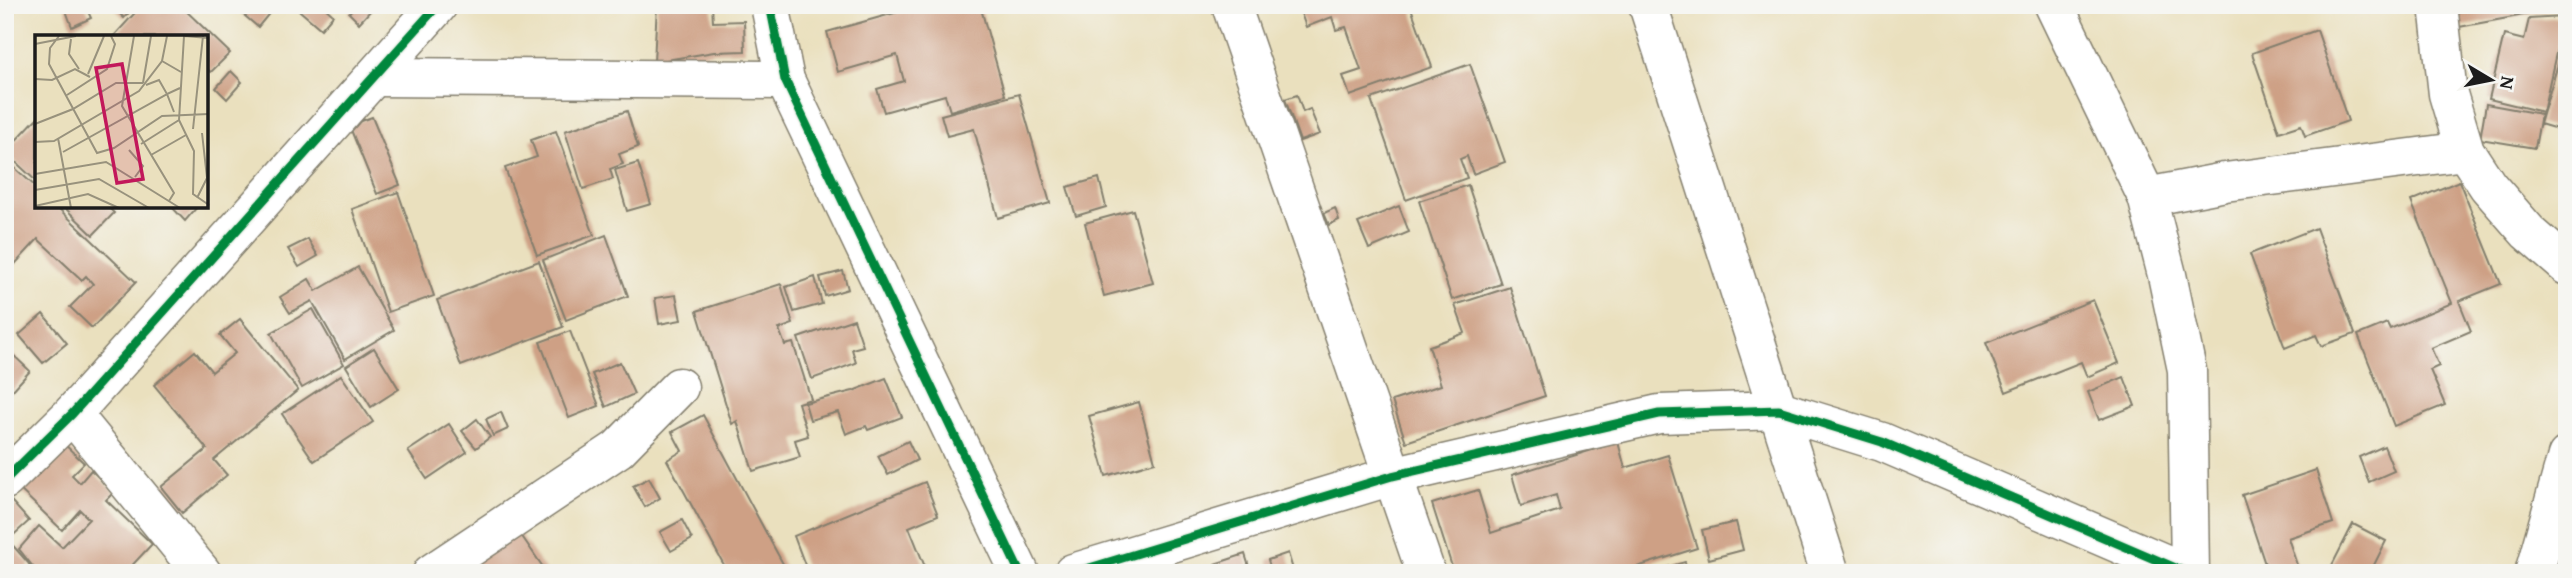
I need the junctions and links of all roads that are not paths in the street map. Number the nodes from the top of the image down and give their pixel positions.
1 (438, 5) edge
2 (770, 5) edge
3 (1231, 5) edge
4 (1648, 5) edge
5 (2054, 5) edge
6 (2438, 5) edge
7 (375, 78) junction
8 (785, 80) junction
9 (2465, 152) junction
10 (2147, 197) junction
11 (2567, 267) edge
12 (679, 387) dead end
13 (1779, 410) junction
14 (72, 414) junction
15 (2567, 456) edge
16 (1392, 476) junction
17 (5, 480) edge
18 (202, 573) edge
19 (432, 573) edge
20 (1020, 573) edge
21 (1073, 573) edge
22 (1426, 573) edge
23 (1830, 573) edge
24 (2189, 573) edge
25 (2534, 573) edge

1 - 7 street
2 - 8 street
3 - 16 street
4 - 13 street
5 - 10 street
6 - 9 street
7 - 8 street
7 - 14 street
8 - 20 street
9 - 10 street
9 - 11 street
10 - 24 street
12 - 19 street
13 - 16 street
13 - 23 street
13 - 24 street
14 - 17 street
14 - 18 street
15 - 25 street
16 - 21 street
16 - 22 street

